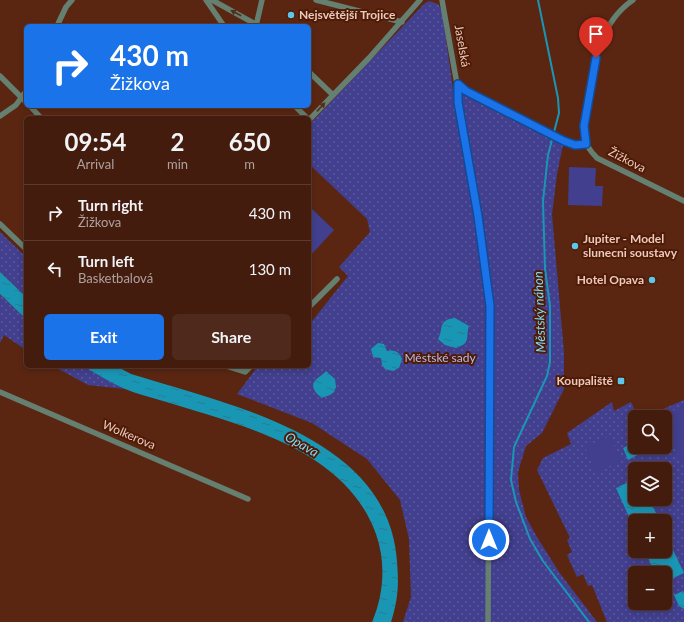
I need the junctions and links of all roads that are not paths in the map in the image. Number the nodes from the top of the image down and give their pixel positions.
1 (72, 0) edge
2 (206, 0) edge
3 (212, 0) edge
4 (262, 0) edge
5 (316, 0) edge
6 (420, 0) edge
7 (442, 0) edge
8 (633, 0) edge
9 (402, 22) junction
10 (58, 24) edge
11 (223, 24) edge
12 (255, 24) edge
13 (257, 24) edge
14 (311, 74) edge
15 (0, 76) edge
16 (458, 84) junction
17 (333, 95) junction
18 (24, 100) edge
19 (32, 108) edge
20 (297, 108) edge
21 (0, 116) edge
22 (39, 116) edge
23 (305, 116) edge
24 (311, 116) edge
25 (586, 144) junction
26 (684, 201) edge
27 (0, 224) edge
28 (24, 247) edge
29 (337, 279) dead end
30 (311, 305) edge
31 (232, 368) edge
32 (249, 368) edge
33 (0, 392) edge
34 (248, 499) dead end
35 (488, 622) edge

1 - 10 street
2 - 11 street
12 -> 3 street
4 - 13 street
5 - 9 street
6 - 9 street
7 - 16 street, Jaselská
8 - 25 street
9 - 17 street
14 - 17 street
15 - 18 street
16 - 25 street
16 - 35 street, Jaselská
24 -> 17 street
18 - 21 street
19 - 22 street
20 - 23 street
25 - 26 street, Žižkova
27 - 28 street
29 - 30 street
31 - 32 street
33 - 34 street, Wolkerova

